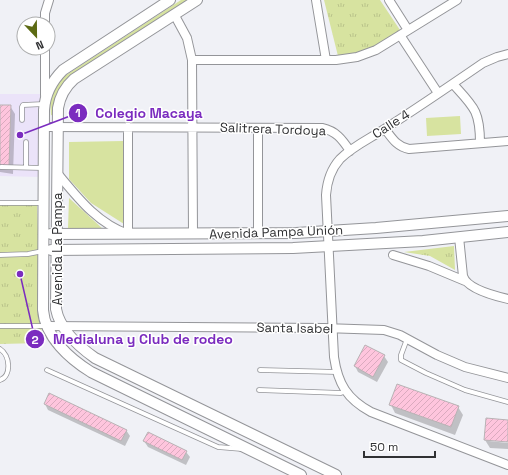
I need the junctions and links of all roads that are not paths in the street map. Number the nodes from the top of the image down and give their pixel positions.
1 (49, 0) edge
2 (170, 0) edge
3 (197, 0) edge
4 (316, 0) edge
5 (389, 0) edge
6 (457, 0) edge
7 (174, 14) junction
8 (45, 16) edge
9 (408, 30) junction
10 (400, 35) junction
11 (508, 54) edge
12 (45, 56) edge
13 (192, 60) junction
14 (326, 60) junction
15 (453, 84) junction
16 (438, 93) junction
17 (45, 101) junction
18 (22, 120) dead end
19 (44, 127) junction
20 (58, 127) junction
21 (128, 127) junction
22 (192, 128) junction
23 (258, 128) junction
24 (385, 129) junction
25 (508, 141) edge
26 (26, 142) dead end
27 (480, 143) junction
28 (350, 151) junction
29 (1, 167) dead end
30 (26, 167) junction
31 (44, 168) junction
32 (58, 174) junction
33 (0, 203) edge
34 (44, 203) junction
35 (508, 216) edge
36 (328, 231) junction
37 (508, 232) edge
38 (43, 234) junction
39 (57, 234) junction
40 (128, 234) junction
41 (193, 234) junction
42 (258, 234) junction
43 (459, 237) junction
44 (329, 247) junction
45 (57, 250) junction
46 (43, 251) junction
47 (0, 255) edge
48 (393, 256) dead end
49 (465, 281) junction
50 (508, 299) edge
51 (0, 326) edge
52 (47, 326) junction
53 (63, 326) junction
54 (332, 328) junction
55 (408, 338) junction
56 (0, 349) edge
57 (47, 370) dead end
58 (260, 370) dead end
59 (337, 372) junction
60 (508, 378) edge
61 (0, 380) edge
62 (259, 390) dead end
63 (346, 392) junction
64 (508, 402) edge
65 (250, 450) junction
66 (508, 465) edge
67 (301, 475) edge
68 (336, 475) edge

1 - 8 street
2 - 17 street, Avenida La Pampa
3 - 7 street, Avenida La Pampa
4 - 14 street
5 - 9 street
6 - 9 street
7 - 13 street
7 - 20 street, Avenida La Pampa
9 - 10 street
10 - 14 street
10 - 16 street
11 - 15 street, Calle 4
12 - 17 street
13 - 14 street
13 - 22 street
15 - 16 street, Calle 4
15 - 27 street
16 - 24 street, Calle 4
17 - 18 lane
17 - 19 street, Avenida La Pampa
19 - 20 street, Salitrera Tordoya
19 - 31 street, Avenida La Pampa
20 - 21 street, Salitrera Tordoya
20 - 32 street, Avenida La Pampa
21 - 22 street, Salitrera Tordoya
21 - 40 street
22 - 23 street, Salitrera Tordoya
22 - 41 street
23 - 28 street, Salitrera Tordoya
23 - 42 street
24 - 27 street
24 - 28 street, Calle 4
25 - 27 street
26 - 30 lane
28 - 36 street, Calle 4
29 - 30 lane
30 - 31 lane
31 - 34 street, Avenida La Pampa
32 - 39 street, Avenida La Pampa
32 - 40 street
33 - 34 lane
34 - 38 street, Avenida La Pampa
35 - 36 street, Avenida Pampa Unión
36 - 42 street, Avenida Pampa Unión
36 - 44 street, Calle 4
37 - 43 street, Avenida Pampa Unión
38 - 39 street, Avenida Pampa Unión
38 - 46 street, Avenida La Pampa
39 - 40 street, Avenida Pampa Unión
39 - 45 street, Avenida La Pampa
40 - 41 street, Avenida Pampa Unión
41 - 42 street, Avenida Pampa Unión
43 - 44 street, Avenida Pampa Unión
43 - 49 street
44 - 45 street, Avenida Pampa Unión
44 - 54 street, Calle 4
45 - 46 street, Avenida Pampa Unión
45 - 53 street, Avenida La Pampa
46 - 47 lane
46 - 52 street, Avenida La Pampa
48 - 49 street
49 - 50 street
51 - 52 lane
52 - 53 street, Santa Isabel
52 - 65 street, Avenida La Pampa
53 - 54 street, Santa Isabel
53 - 68 street, Avenida La Pampa
54 - 55 street, Santa Isabel
54 - 59 street, Calle 4
55 - 60 street, Santa Isabel
55 - 64 lane
56 - 61 lane
57 - 65 lane
58 - 59 lane
59 - 63 street, Calle 4
62 - 63 lane
63 - 66 street
65 - 67 street, Avenida La Pampa

